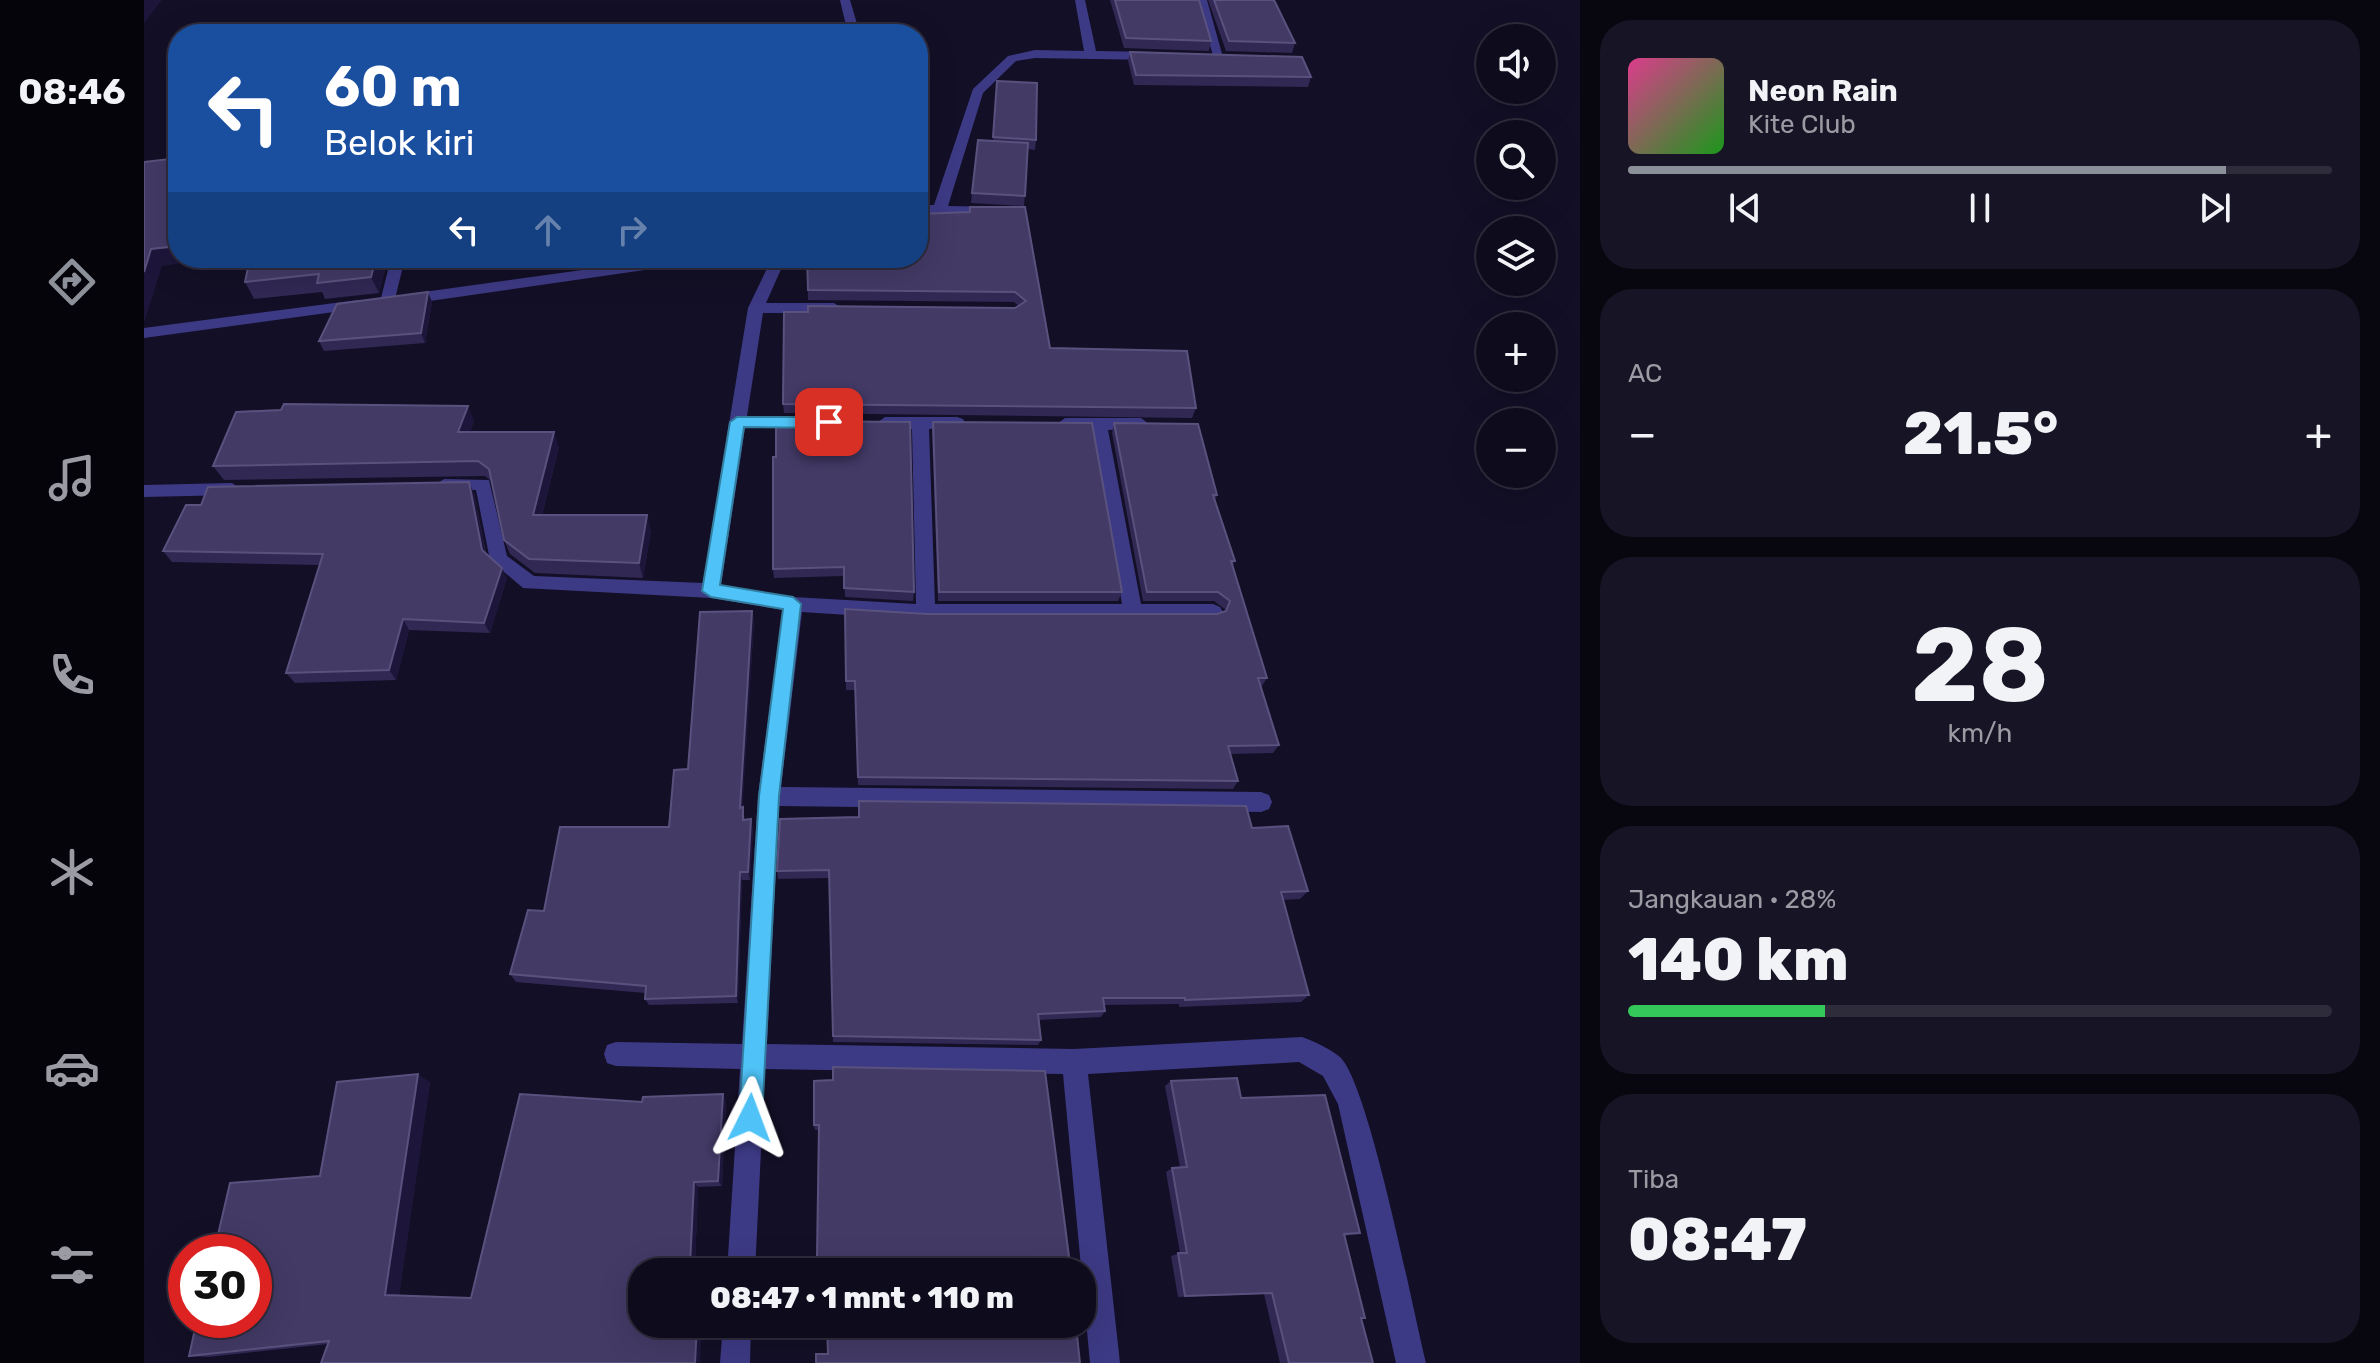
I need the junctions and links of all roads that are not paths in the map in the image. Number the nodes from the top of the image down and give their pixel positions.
1 (845, 0) edge
2 (1080, 0) edge
3 (1202, 0) edge
4 (851, 24) edge
5 (1090, 53) junction
6 (1163, 56) edge
7 (1206, 58) edge
8 (1220, 59) junction
9 (1236, 59) edge
10 (928, 209) edge
11 (940, 209) junction
12 (1007, 211) edge
13 (396, 268) edge
14 (629, 268) edge
15 (774, 268) edge
16 (387, 302) junction
17 (756, 308) junction
18 (847, 309) edge
19 (144, 333) edge
20 (737, 422) junction
21 (829, 422) edge
22 (875, 423) edge
23 (920, 423) junction
24 (980, 423) edge
25 (1054, 424) edge
26 (1099, 424) junction
27 (1155, 424) edge
28 (422, 485) edge
29 (252, 489) edge
30 (144, 491) edge
31 (711, 591) junction
32 (793, 604) junction
33 (926, 612) junction
34 (1133, 612) junction
35 (1213, 612) edge
36 (769, 796) junction
37 (1261, 802) dead end
38 (616, 1054) dead end
39 (754, 1056) junction
40 (1074, 1062) junction
41 (742, 1258) edge
42 (736, 1338) edge
43 (735, 1363) edge
44 (1105, 1363) edge
45 (1411, 1363) edge

1 - 4 street
2 - 5 street
3 - 8 street
5 - 6 street
5 - 11 street
7 - 8 street
8 - 9 street
10 - 11 street
11 - 12 street
13 - 16 street
14 - 16 street
15 - 17 street
16 - 19 street
17 - 18 street
17 - 20 street
20 - 21 street
20 - 31 street
22 - 23 street
23 - 24 street
23 - 33 street
25 - 26 street
26 - 27 street
26 - 34 street
28 - 31 street
29 - 30 street
31 - 32 street
32 - 33 street
32 - 36 street
33 - 34 street
34 - 35 street
36 - 37 street
36 - 39 street
38 - 39 street
39 - 40 street
39 - 41 street
40 - 44 street
40 - 45 street
42 - 43 street

